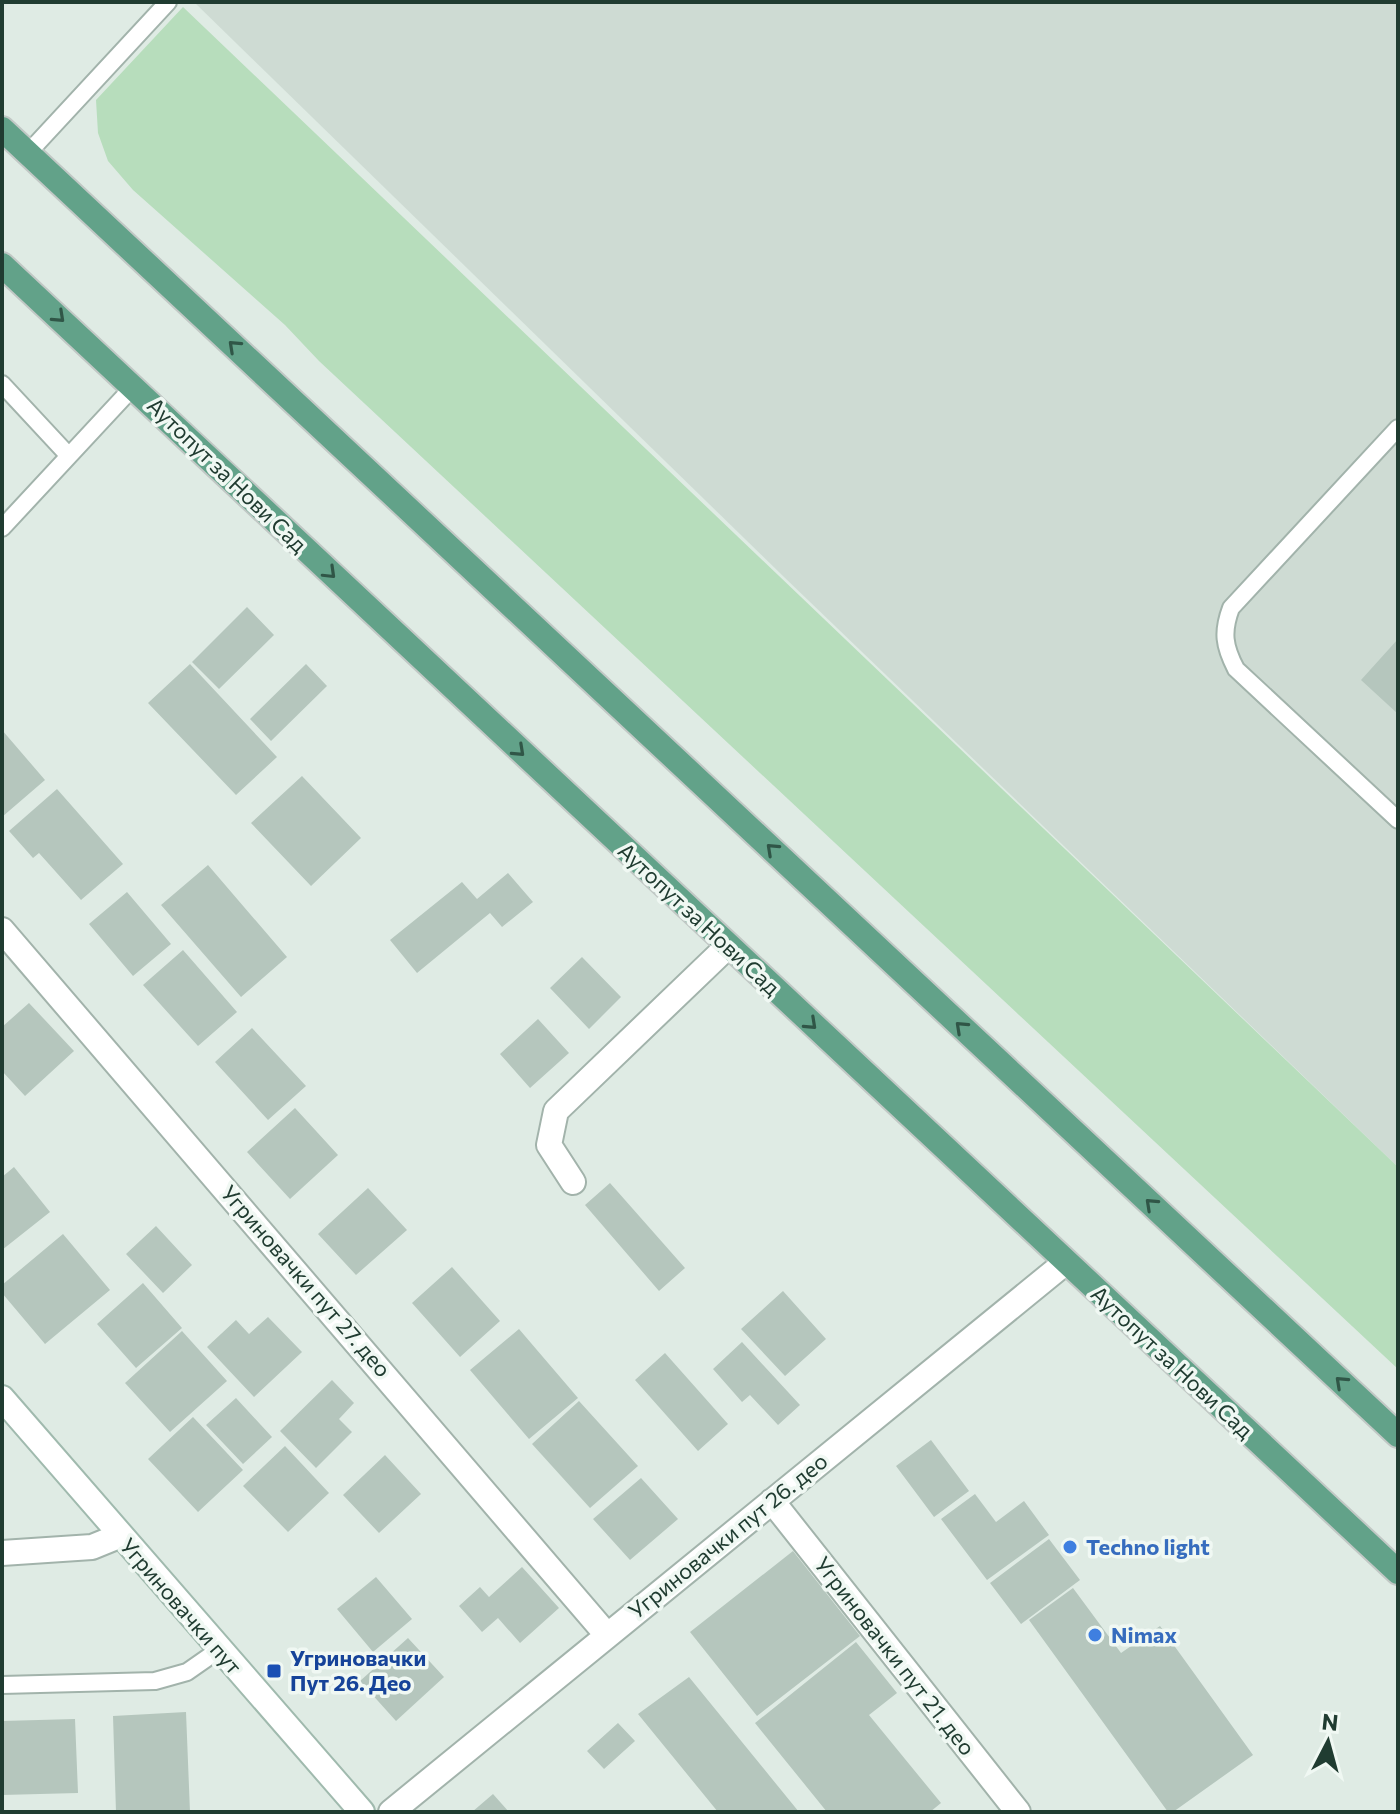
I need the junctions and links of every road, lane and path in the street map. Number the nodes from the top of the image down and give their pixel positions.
1 (168, 2) edge
2 (2, 129) edge
3 (28, 153) junction
4 (2, 265) edge
5 (2, 384) edge
6 (134, 386) junction
7 (1398, 428) edge
8 (69, 456) junction
9 (2, 528) edge
10 (1398, 820) edge
11 (2, 930) edge
12 (728, 946) junction
13 (573, 1182) dead end
14 (1066, 1262) junction
15 (2, 1398) edge
16 (1398, 1435) edge
17 (772, 1501) junction
18 (119, 1536) junction
19 (2, 1553) edge
20 (1398, 1572) edge
21 (607, 1635) junction
22 (220, 1649) junction
23 (2, 1685) edge
24 (362, 1812) edge
25 (391, 1812) edge
26 (1018, 1812) edge

1 - 3 lane
2 - 3 main road
16 -> 3 main road
4 -> 6 main road, Аутопут за Нови Сад
5 - 8 lane
6 - 8 lane
6 -> 12 main road, Аутопут за Нови Сад
7 - 10 lane
8 - 9 lane
11 - 21 street, Угриновачки пут 27. део
12 - 13 street
12 -> 14 main road, Аутопут за Нови Сад
14 - 17 street, Угриновачки пут 26. део
14 - 20 main road, Аутопут за Нови Сад
15 - 18 street, Угриновачки пут
17 - 21 street, Угриновачки пут 26. део
17 - 26 street, Угриновачки пут 21. део
18 - 19 street
18 - 22 street, Угриновачки пут
21 - 25 street, Угриновачки пут 26. део
22 - 23 lane
22 - 24 street, Угриновачки пут

